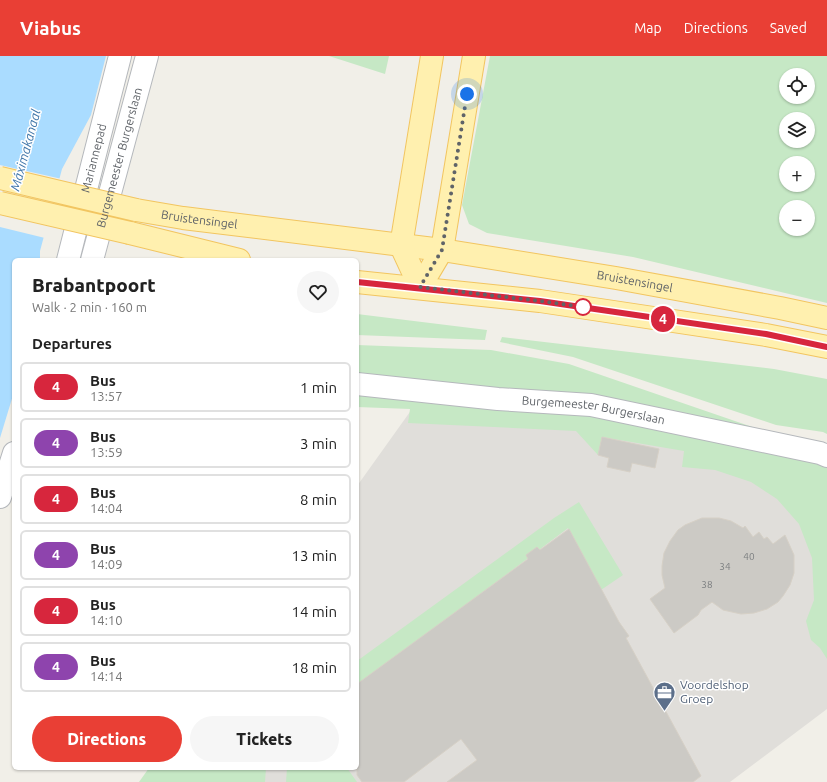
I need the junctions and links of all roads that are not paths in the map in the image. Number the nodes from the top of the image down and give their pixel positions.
1 (120, 56) edge
2 (147, 56) edge
3 (432, 56) edge
4 (474, 56) edge
5 (0, 178) edge
6 (0, 203) edge
7 (401, 246) junction
8 (442, 250) junction
9 (69, 258) edge
10 (93, 258) edge
11 (231, 258) edge
12 (359, 282) edge
13 (420, 287) junction
14 (827, 318) edge
15 (827, 347) edge
16 (359, 384) edge
17 (827, 456) edge
18 (12, 459) edge
19 (0, 497) edge

1 - 9 street, Mariannepad
2 - 10 street, Burgemeester Burgerslaan
3 - 7 main road
4 - 8 main road
5 - 7 main road, Bruistensingel, bridge
6 - 11 main road, bridge
7 - 8 main road, Bruistensingel
7 - 13 main road
8 - 13 main road
8 - 14 main road, Bruistensingel
12 - 13 main road
13 - 15 main road
16 - 17 street, Burgemeester Burgerslaan
18 - 19 street

